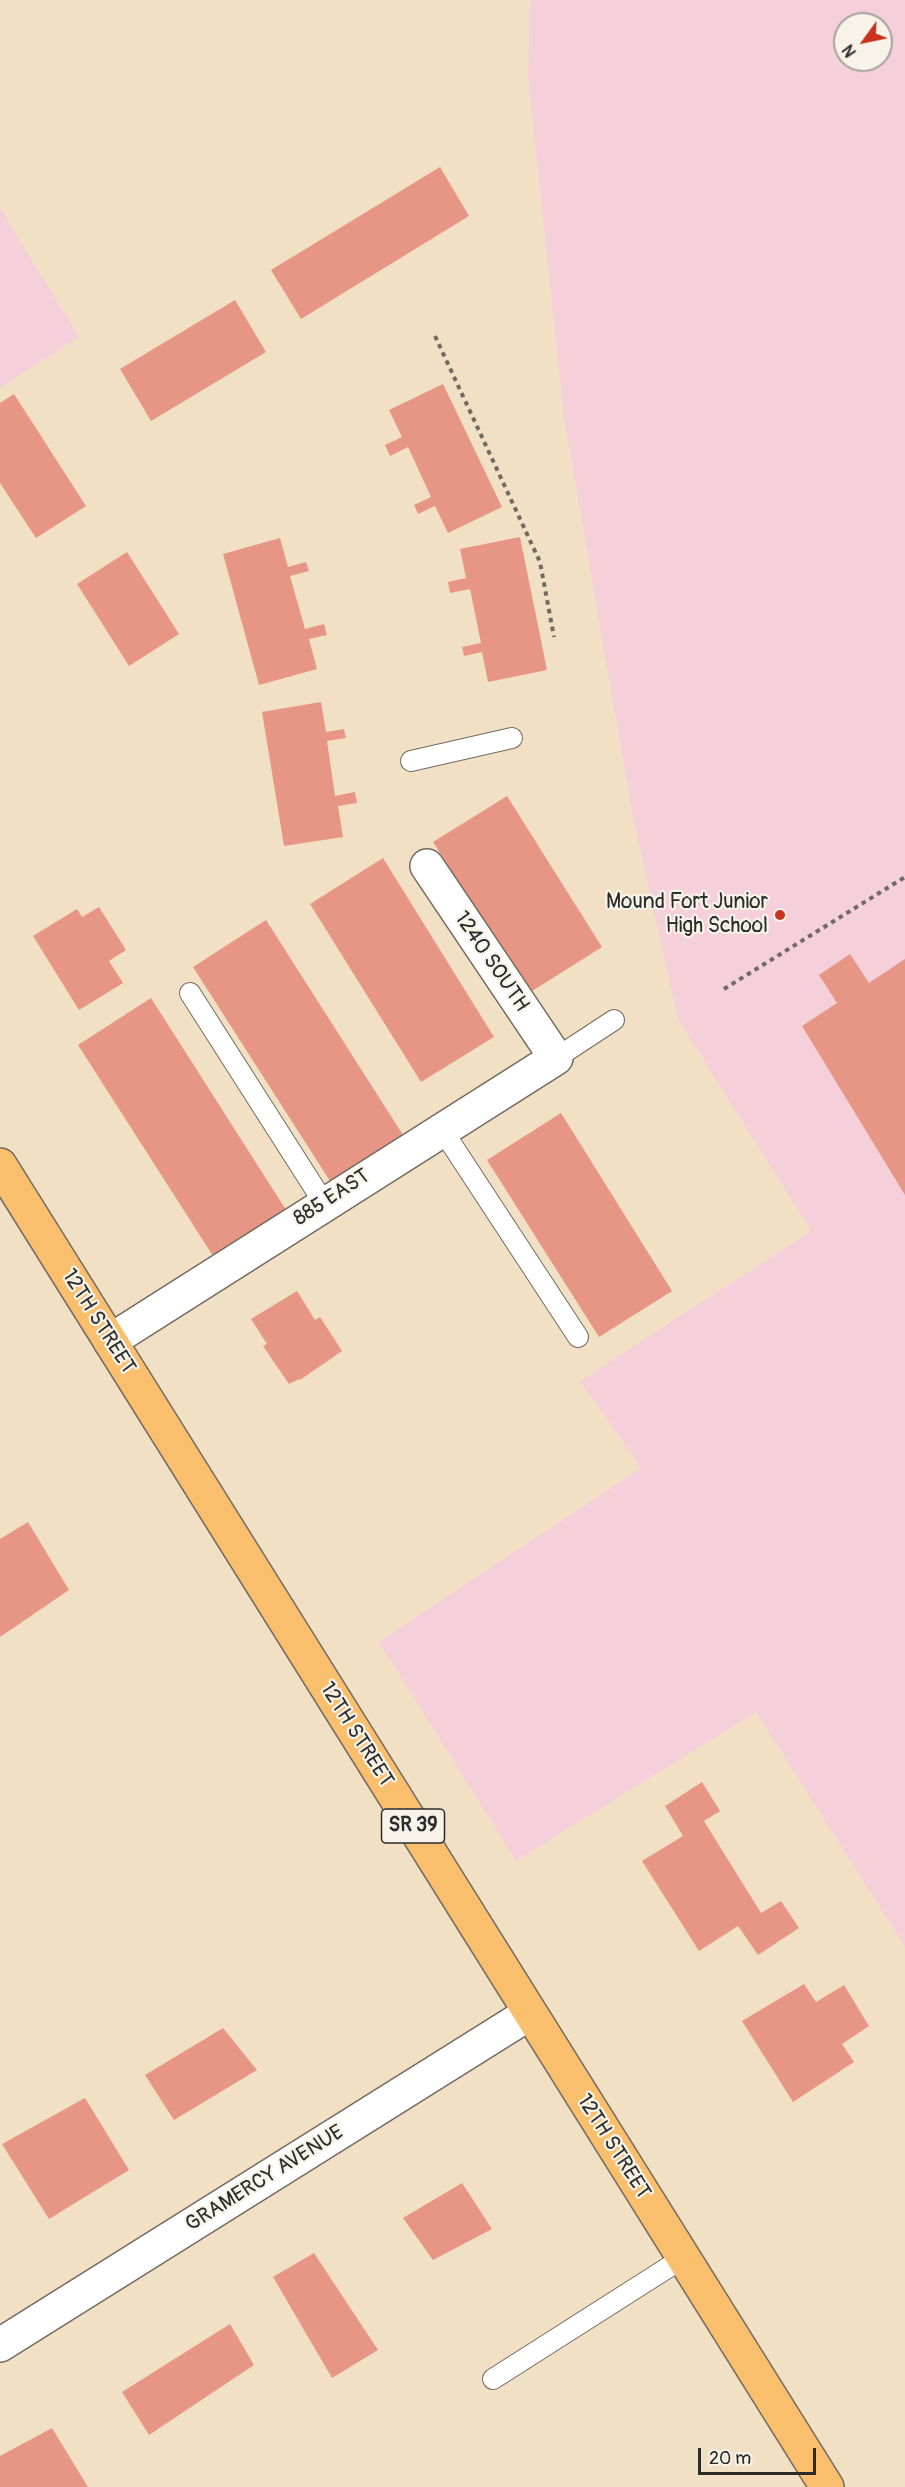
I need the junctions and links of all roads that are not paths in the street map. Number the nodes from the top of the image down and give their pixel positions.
1 (512, 738) dead end
2 (411, 761) dead end
3 (427, 866) dead end
4 (190, 993) dead end
5 (614, 1020) dead end
6 (555, 1058) junction
7 (441, 1128) junction
8 (0, 1165) edge
9 (324, 1203) junction
10 (578, 1337) dead end
11 (110, 1341) junction
12 (530, 2013) junction
13 (683, 2258) junction
14 (0, 2345) edge
15 (493, 2379) dead end
16 (826, 2487) edge

1 - 2 lane
3 - 6 street, 1240 SOUTH
4 - 9 lane
5 - 6 lane
6 - 7 street, 885 EAST
7 - 9 street, 885 EAST
7 - 10 lane
8 - 11 main road, 12TH STREET / SR 39
9 - 11 street, 885 EAST
11 - 12 main road, 12TH STREET / SR 39
12 - 13 main road, 12TH STREET / SR 39
12 - 14 street, GRAMERCY AVENUE
13 - 15 lane
13 - 16 main road, 12TH STREET / SR 39

